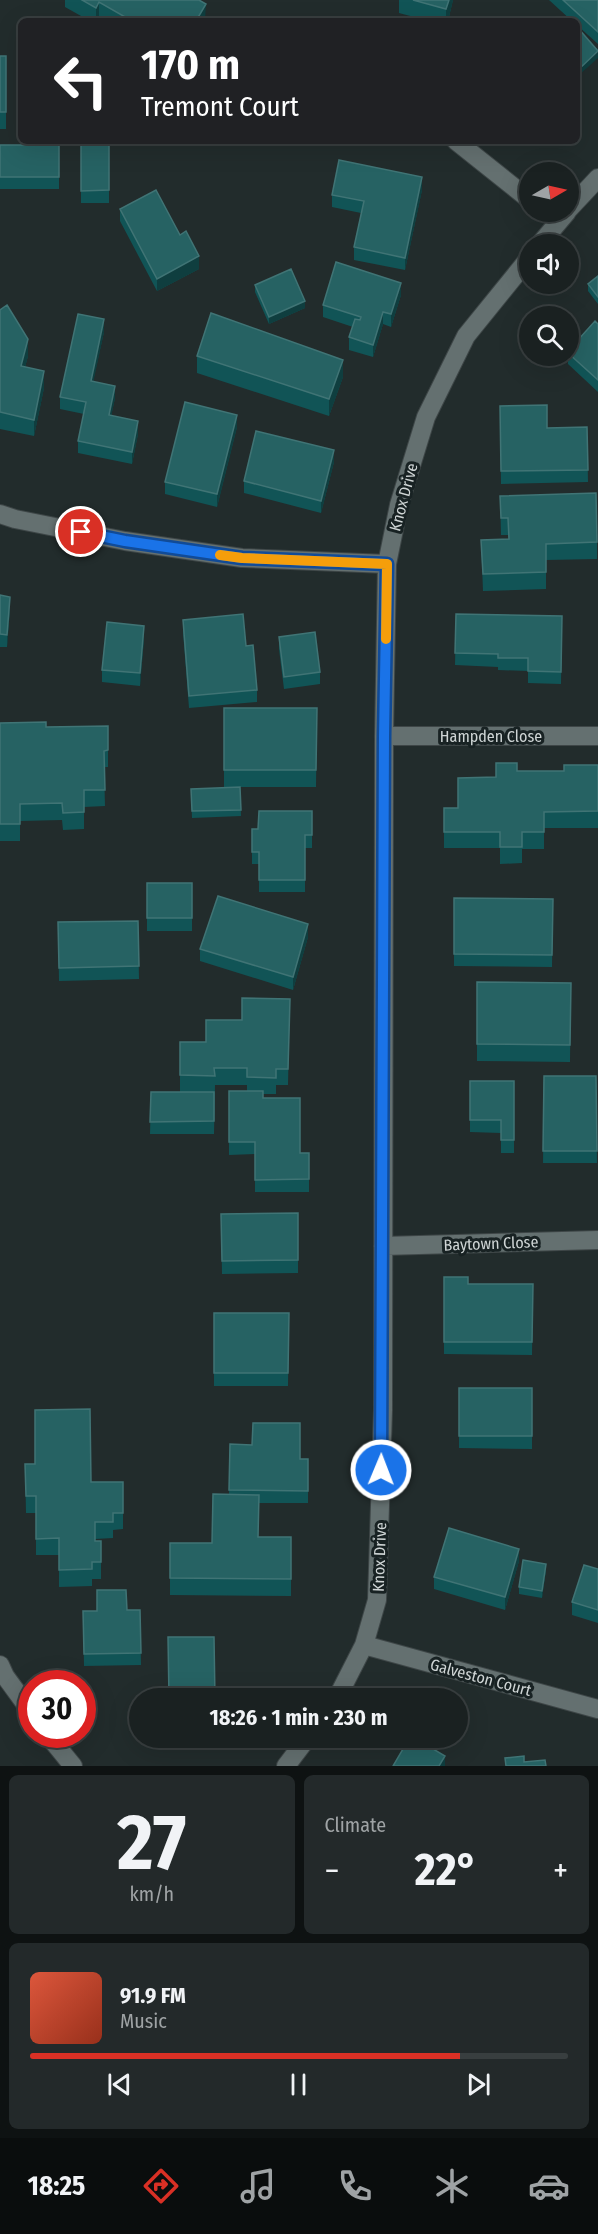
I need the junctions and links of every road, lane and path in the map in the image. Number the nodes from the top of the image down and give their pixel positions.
1 (460, 144) edge
2 (598, 178) edge
3 (519, 191) edge
4 (579, 196) edge
5 (519, 271) edge
6 (0, 514) edge
7 (387, 564) junction
8 (384, 736) junction
9 (598, 736) edge
10 (598, 1240) edge
11 (383, 1246) junction
12 (364, 1645) junction
13 (0, 1665) edge
14 (342, 1688) edge
15 (18, 1694) edge
16 (598, 1709) edge
17 (58, 1748) edge
18 (300, 1748) edge
19 (73, 1766) edge
20 (286, 1766) edge

1 - 3 street
2 - 4 street
5 - 7 street, Knox Drive
6 - 7 street
7 - 8 street, Knox Drive
8 - 9 street, Hampden Close
8 - 11 street, Knox Drive
10 - 11 street, Baytown Close
11 - 12 street, Knox Drive
12 - 14 street, Knox Drive
12 - 16 street, Galveston Court
13 - 15 street
17 - 19 street
18 - 20 street

